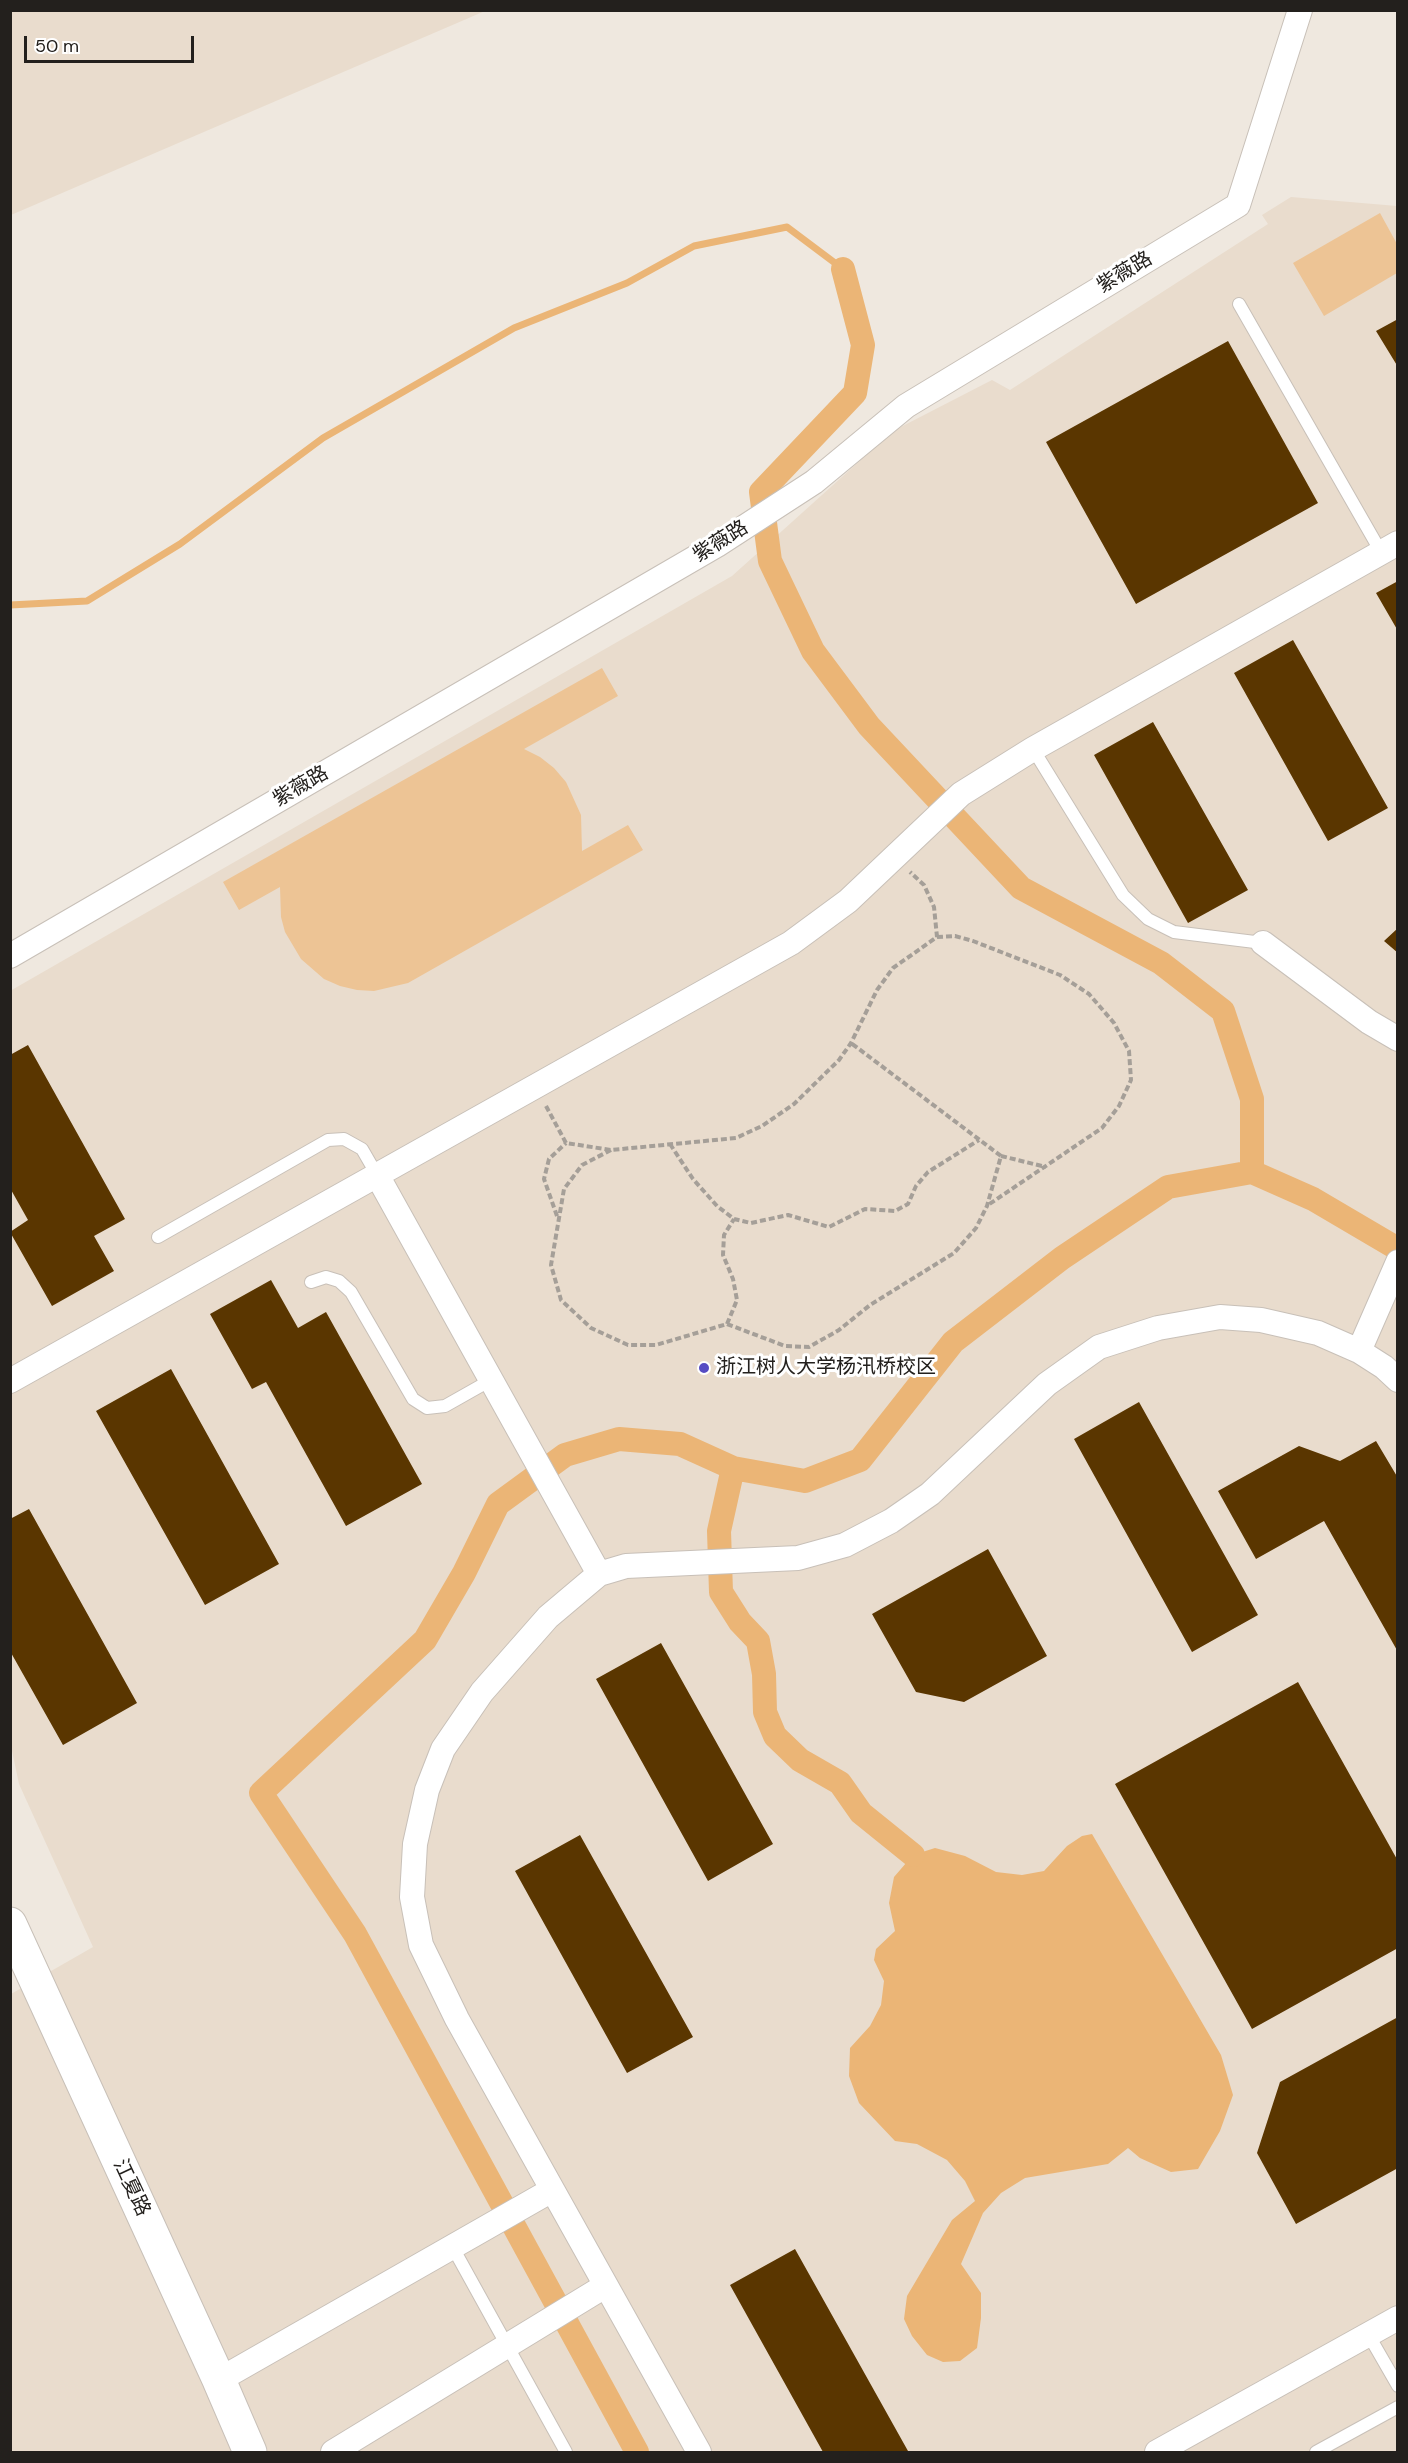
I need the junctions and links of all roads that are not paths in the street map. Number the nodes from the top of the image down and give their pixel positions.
1 (1300, 10) edge
2 (1239, 304) dead end
3 (1390, 548) edge
4 (1033, 749) junction
5 (1263, 943) joint
6 (10, 956) edge
7 (1398, 1039) edge
8 (377, 1175) junction
9 (158, 1237) dead end
10 (1398, 1262) edge
11 (311, 1282) dead end
12 (1359, 1351) junction
13 (492, 1380) junction
14 (1398, 1380) edge
15 (10, 1381) edge
16 (599, 1575) junction
17 (10, 1924) edge
18 (18, 1960) edge
19 (552, 2190) junction
20 (452, 2247) junction
21 (605, 2286) junction
22 (1398, 2318) edge
23 (1368, 2334) junction
24 (219, 2380) junction
25 (1398, 2386) edge
26 (1398, 2407) edge
27 (250, 2452) edge
28 (333, 2452) edge
29 (566, 2452) edge
30 (699, 2452) edge
31 (1157, 2452) edge
32 (1316, 2452) edge

1 - 6 street, 紫薇路
2 - 3 lane
3 - 4 street
4 - 5 lane
4 - 8 street
5 - 7 street
8 - 9 lane
8 - 13 street
8 - 15 street
10 - 12 street
11 - 13 lane
12 - 14 street
12 - 16 street
13 - 16 street
16 - 19 street
17 - 18 street, 江夏路
18 - 24 street, 江夏路
19 - 20 street
19 - 21 street
20 - 24 street
20 - 29 lane
21 - 28 street
21 - 30 street
22 - 23 street
23 - 25 lane
23 - 31 street
24 - 27 street, 江夏路
26 - 32 lane

